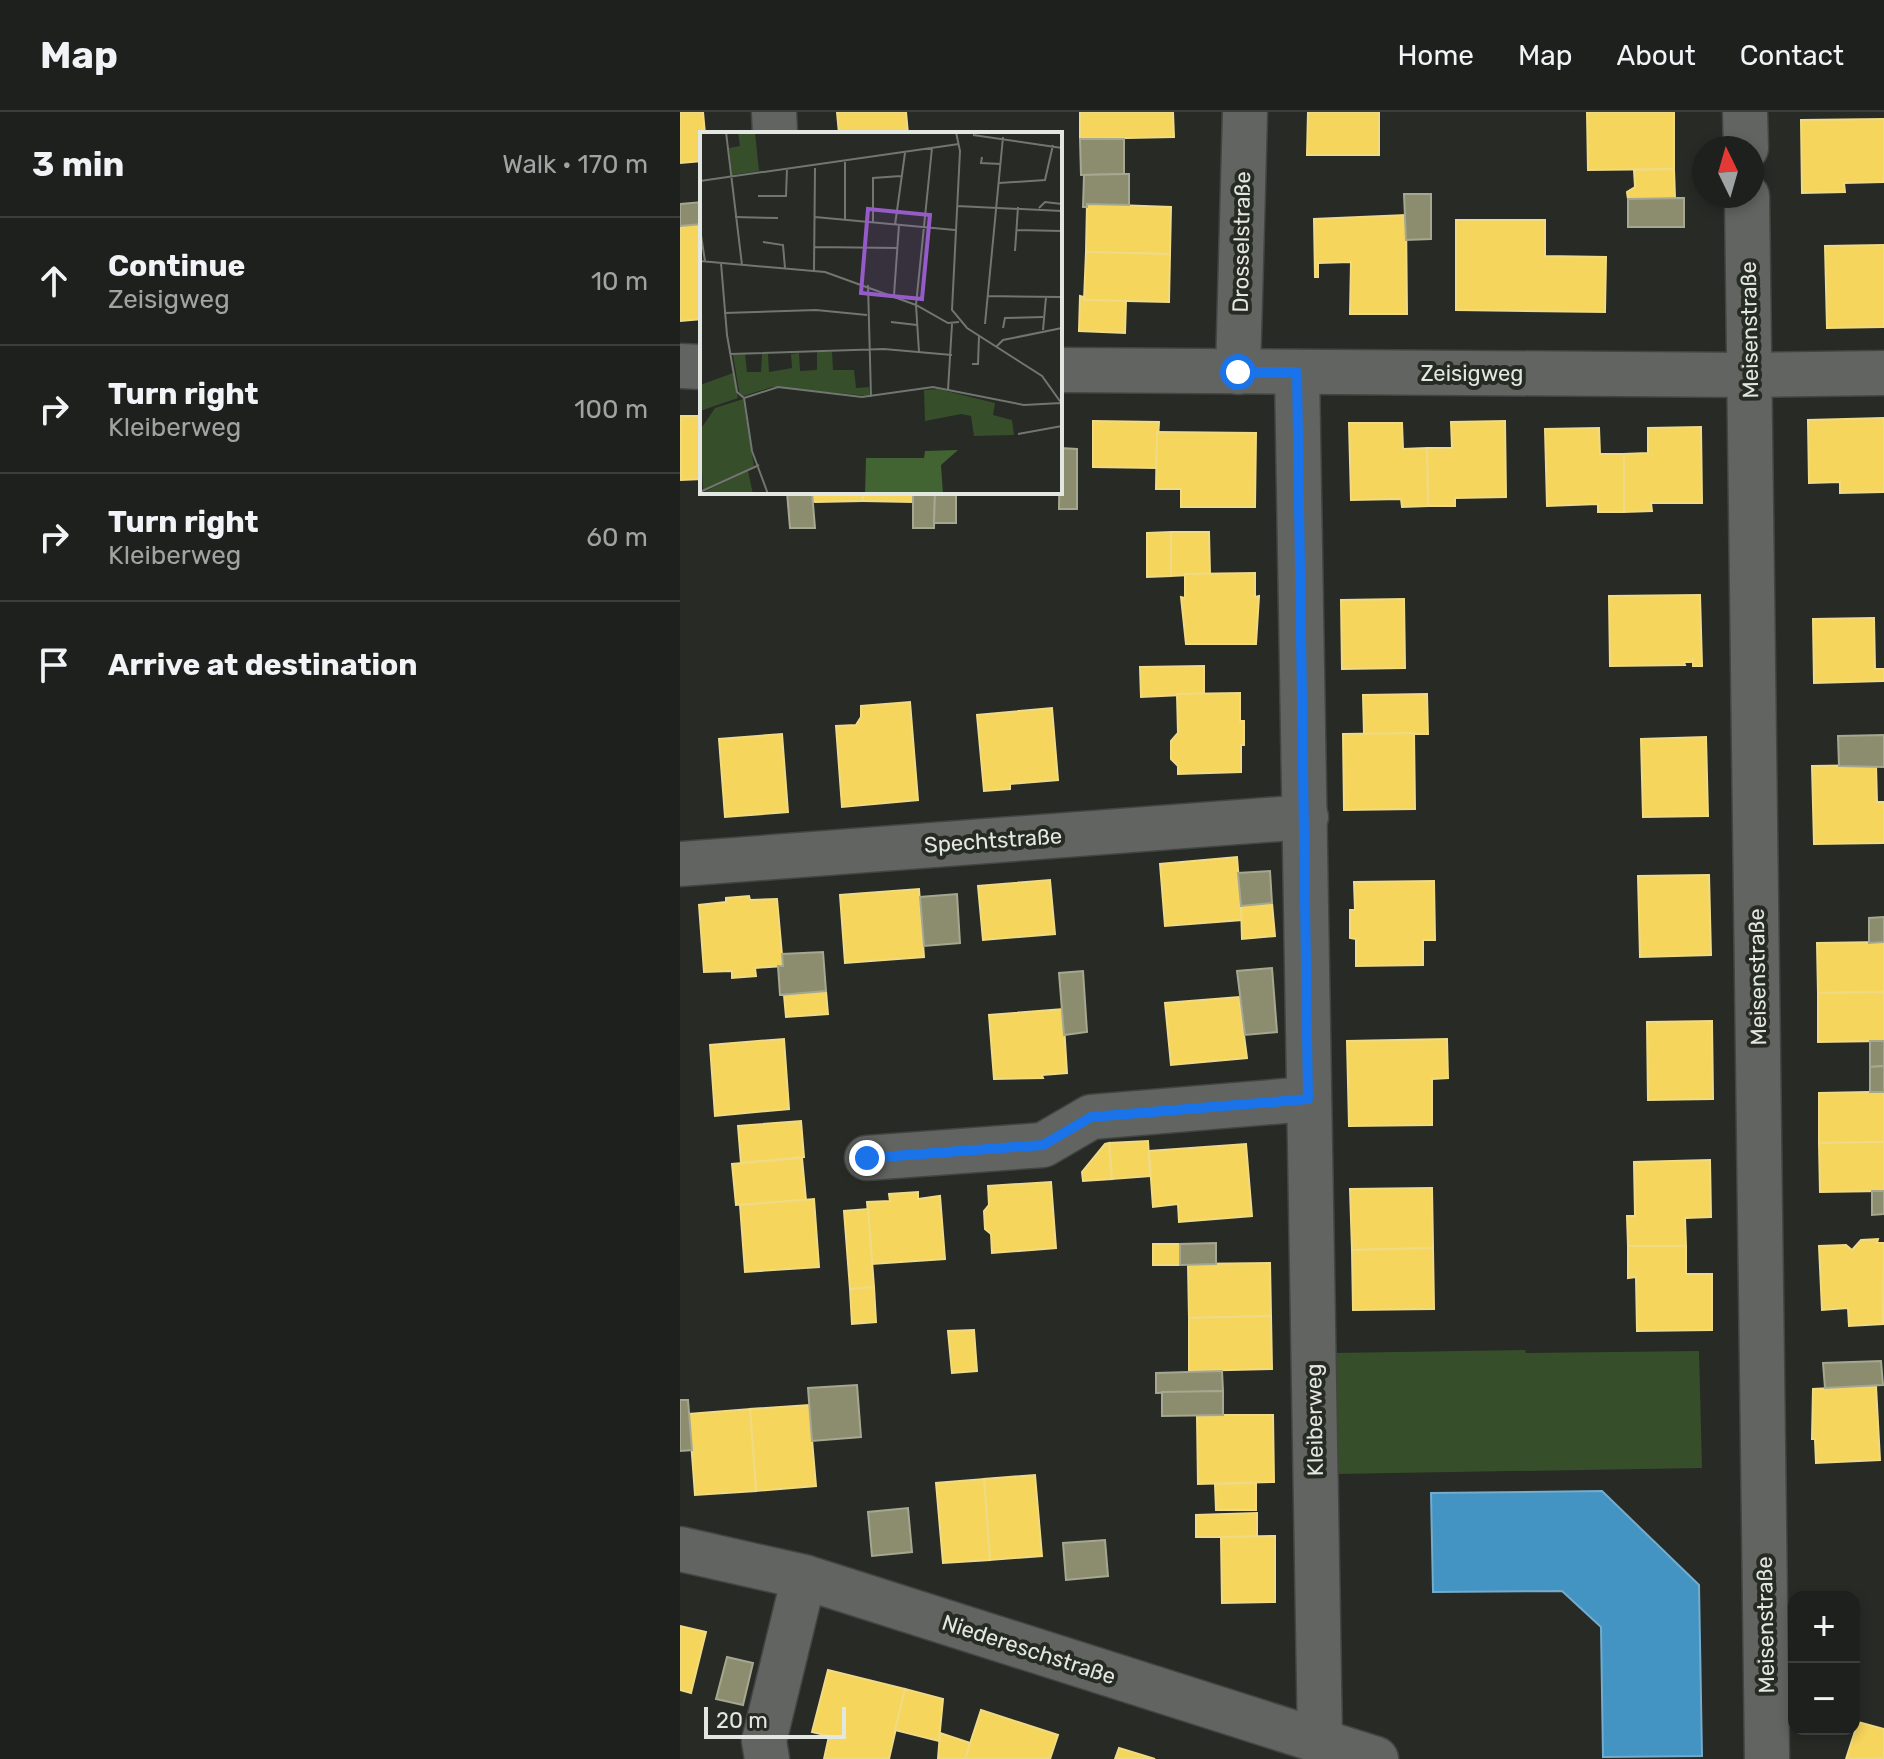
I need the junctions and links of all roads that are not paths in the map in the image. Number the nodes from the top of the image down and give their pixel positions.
1 (774, 112) edge
2 (1245, 112) edge
3 (1745, 112) edge
4 (775, 132) edge
5 (1746, 136) edge
6 (1747, 208) edge
7 (680, 366) edge
8 (700, 367) edge
9 (1062, 370) edge
10 (1238, 372) junction
11 (1297, 372) junction
12 (1884, 373) edge
13 (1750, 375) junction
14 (1306, 817) junction
15 (680, 864) edge
16 (1308, 1099) junction
17 (867, 1158) dead end
18 (680, 1549) edge
19 (804, 1577) junction
20 (1320, 1741) junction
21 (767, 1759) edge
22 (1376, 1759) edge
23 (1767, 1759) edge

1 - 4 street
2 - 10 street, Drosselstraße
3 - 5 street
6 - 13 street, Meisenstraße
7 - 8 street
9 - 10 street, Zeisigweg
10 - 11 street, Zeisigweg
11 - 13 street, Zeisigweg
11 - 14 street, Kleiberweg
12 - 13 street, Zeisigweg
13 - 23 street, Meisenstraße
14 - 15 street, Spechtstraße
14 - 16 street, Kleiberweg
16 - 17 street
16 - 20 street, Kleiberweg
18 - 19 street, Niedereschstraße
19 - 20 street, Niedereschstraße
19 - 21 street
20 - 22 street, Niedereschstraße

